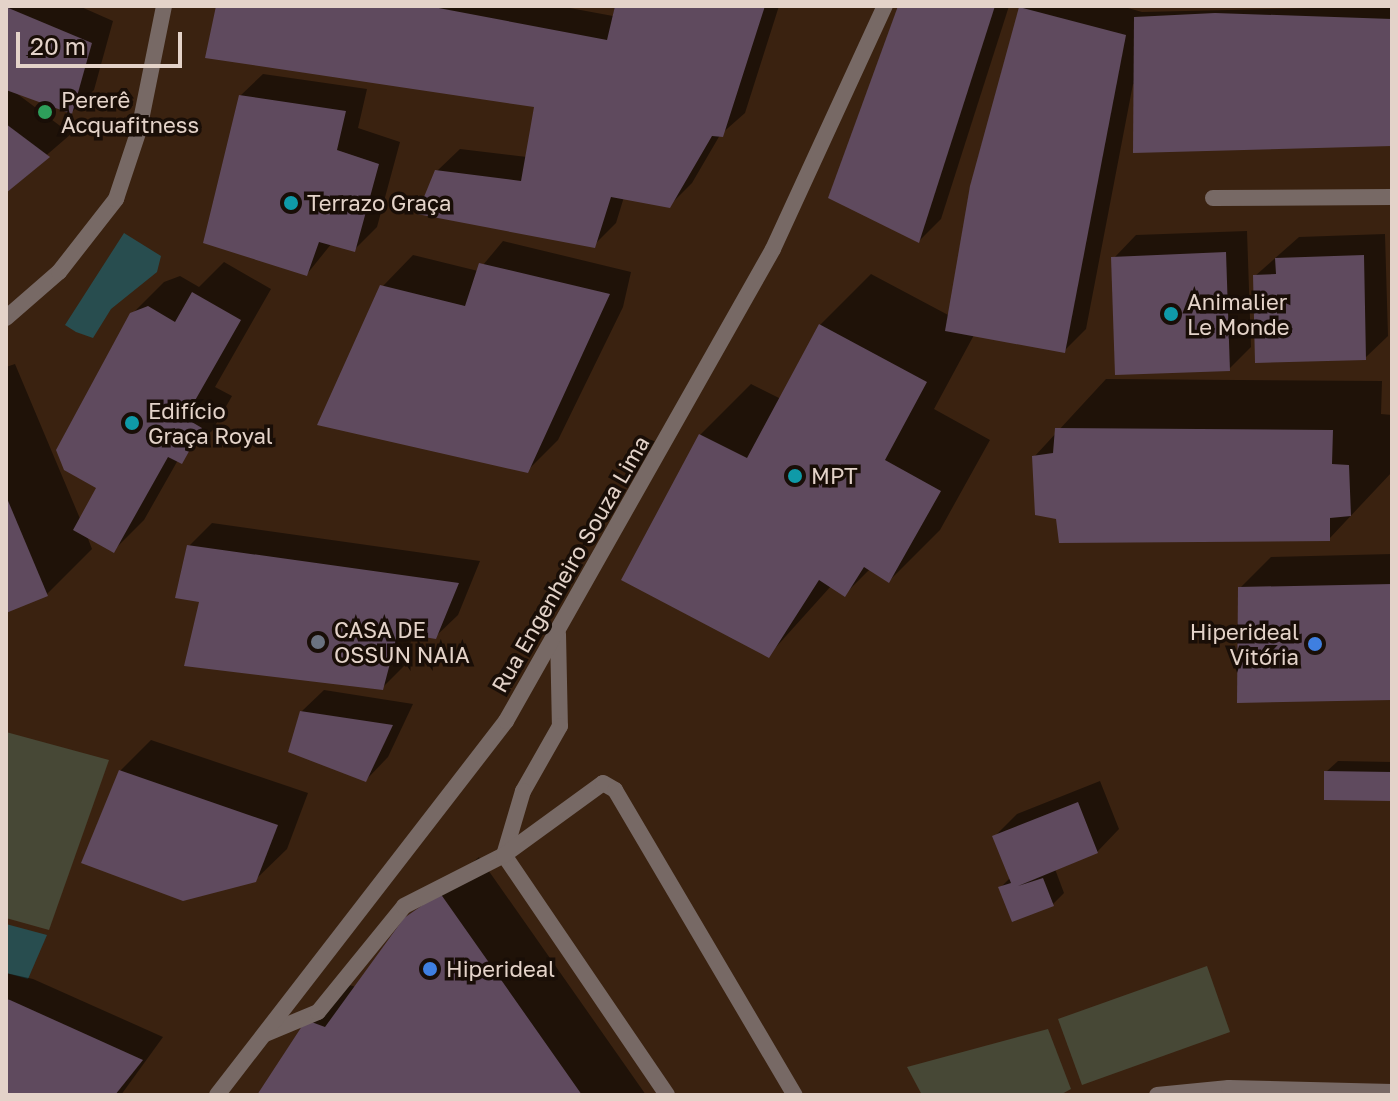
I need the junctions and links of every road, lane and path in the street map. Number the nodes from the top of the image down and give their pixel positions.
1 (164, 6) edge
2 (885, 6) edge
3 (1392, 197) edge
4 (1213, 198) dead end
5 (6, 318) edge
6 (558, 634) junction
7 (504, 855) junction
8 (265, 1034) junction
9 (1392, 1092) edge
10 (217, 1095) edge
11 (667, 1095) edge
12 (795, 1095) edge
13 (1157, 1095) edge

1 - 5 street
2 - 6 street, Rua Engenheiro Souza Lima
3 - 4 street
6 - 7 street
6 - 8 street, Rua Engenheiro Souza Lima
7 - 8 street
7 - 11 street
7 - 12 street
8 - 10 street, Rua Engenheiro Souza Lima
9 - 13 street

